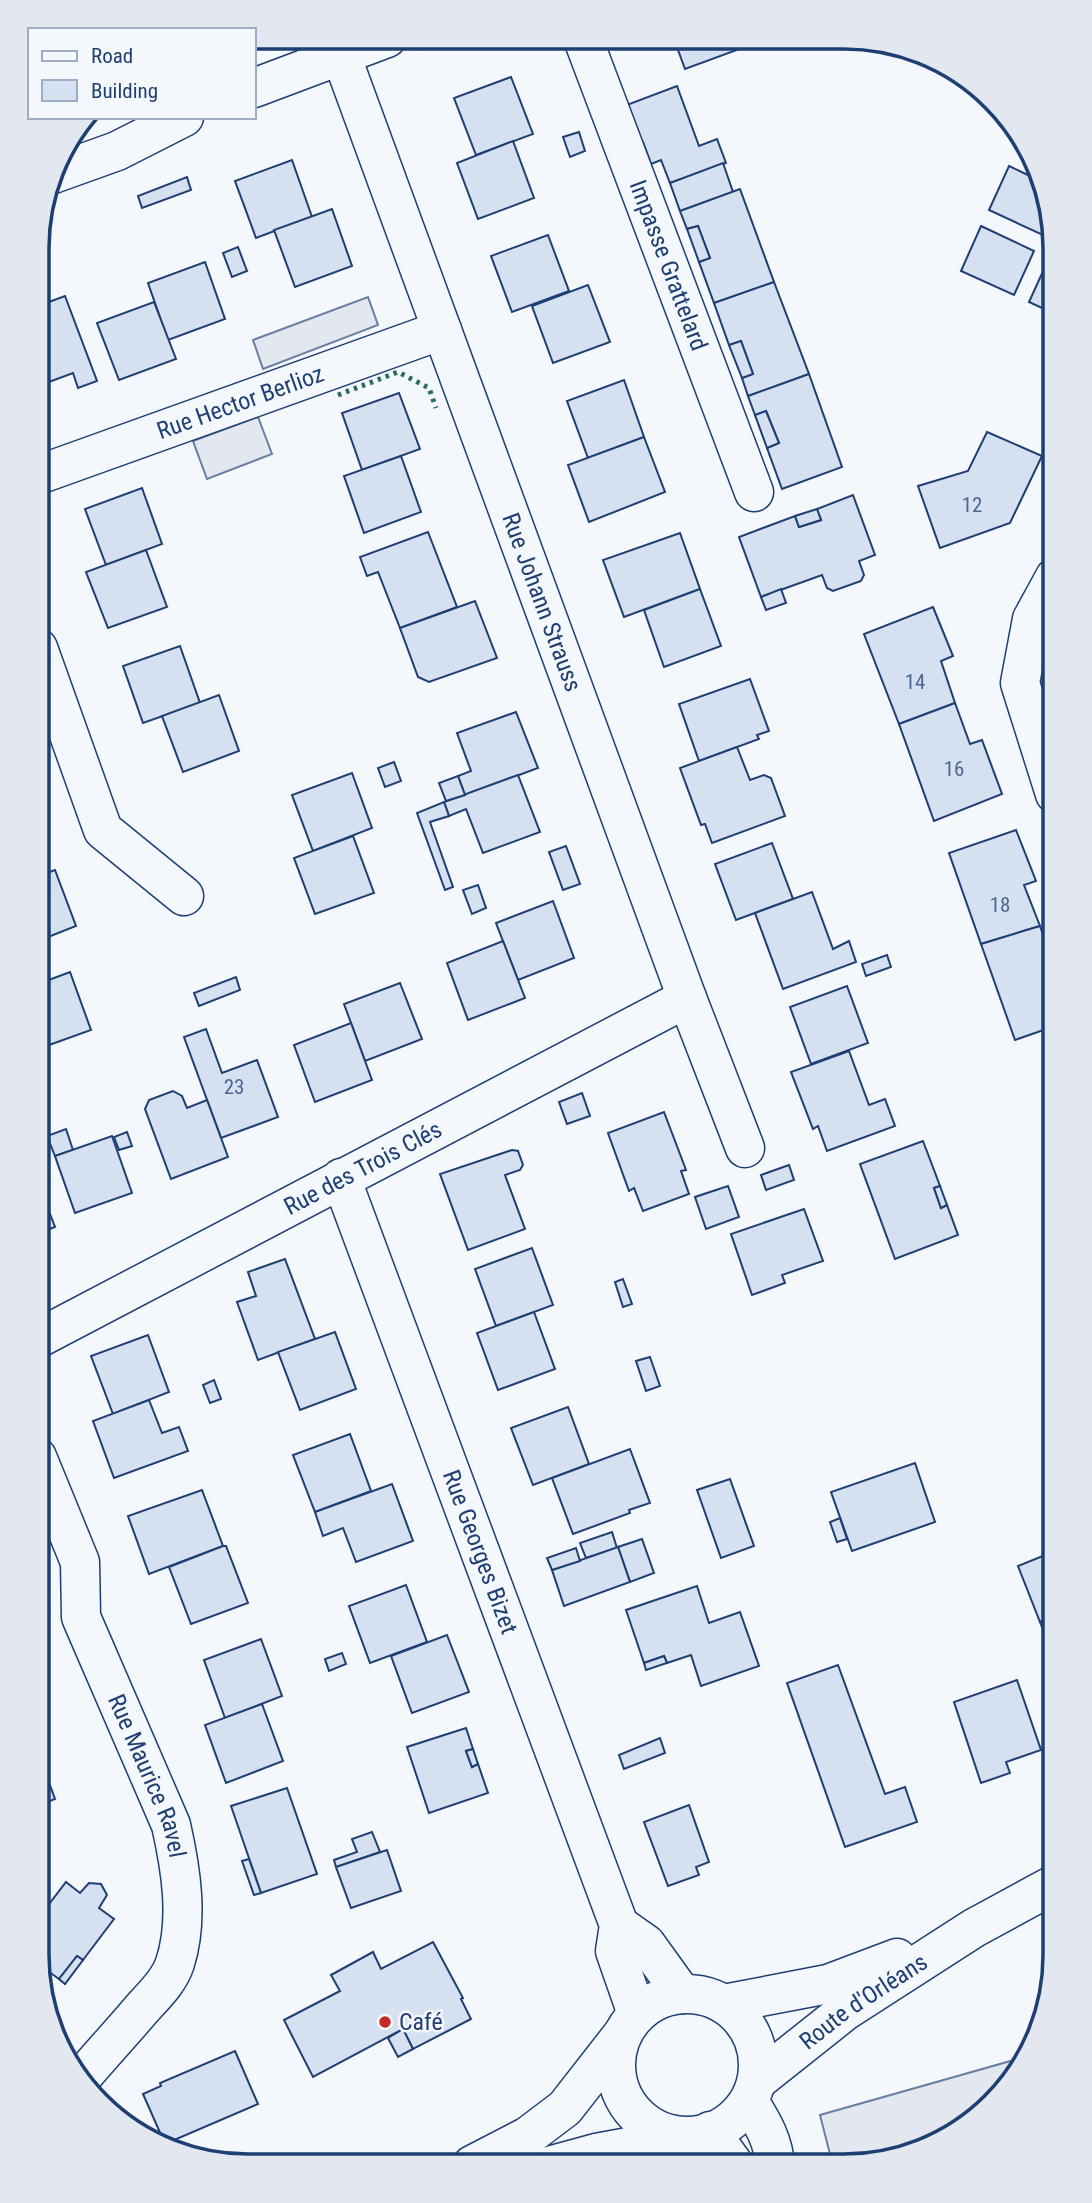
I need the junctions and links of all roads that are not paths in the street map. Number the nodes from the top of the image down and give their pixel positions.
1 (357, 49) edge
2 (587, 49) edge
3 (341, 55) junction
4 (256, 87) edge
5 (180, 119) edge
6 (65, 170) edge
7 (442, 330) junction
8 (49, 471) edge
9 (754, 492) dead end
10 (1043, 599) edge
11 (49, 679) edge
12 (1043, 756) edge
13 (184, 897) dead end
14 (687, 998) junction
15 (745, 1148) dead end
16 (341, 1178) junction
17 (49, 1333) edge
18 (49, 1486) edge
19 (1043, 1890) edge
20 (619, 1925) junction
21 (974, 1927) junction
22 (682, 1994) junction
23 (724, 2004) junction
24 (630, 2024) junction
25 (87, 2071) edge
26 (753, 2091) junction
27 (701, 2133) junction
28 (492, 2154) edge
29 (592, 2154) edge
30 (723, 2154) edge
31 (774, 2154) edge

1 - 3 street
2 - 9 street, Impasse Grattelard
3 - 4 street
3 - 7 street, Rue Johann Strauss
5 - 6 street
7 - 8 street, Rue Hector Berlioz
7 - 14 street, Rue Johann Strauss
10 - 12 street
11 - 13 street
14 - 15 street, Rue Johann Strauss
14 - 16 street, Rue des Trois Clés
16 - 17 street, Rue des Trois Clés
16 - 20 street, Rue Georges Bizet
18 - 25 street, Rue Maurice Ravel
19 - 21 street, Route d'Orléans
20 - 22 street
20 - 24 street, Rue Georges Bizet
21 - 23 street, Route d'Orléans
21 - 26 street, Route d'Orléans
22 - 23 street
22 - 24 street
23 - 26 street
24 - 27 street
24 - 28 street
26 - 27 street
26 - 31 street
27 - 29 street
27 - 30 street

